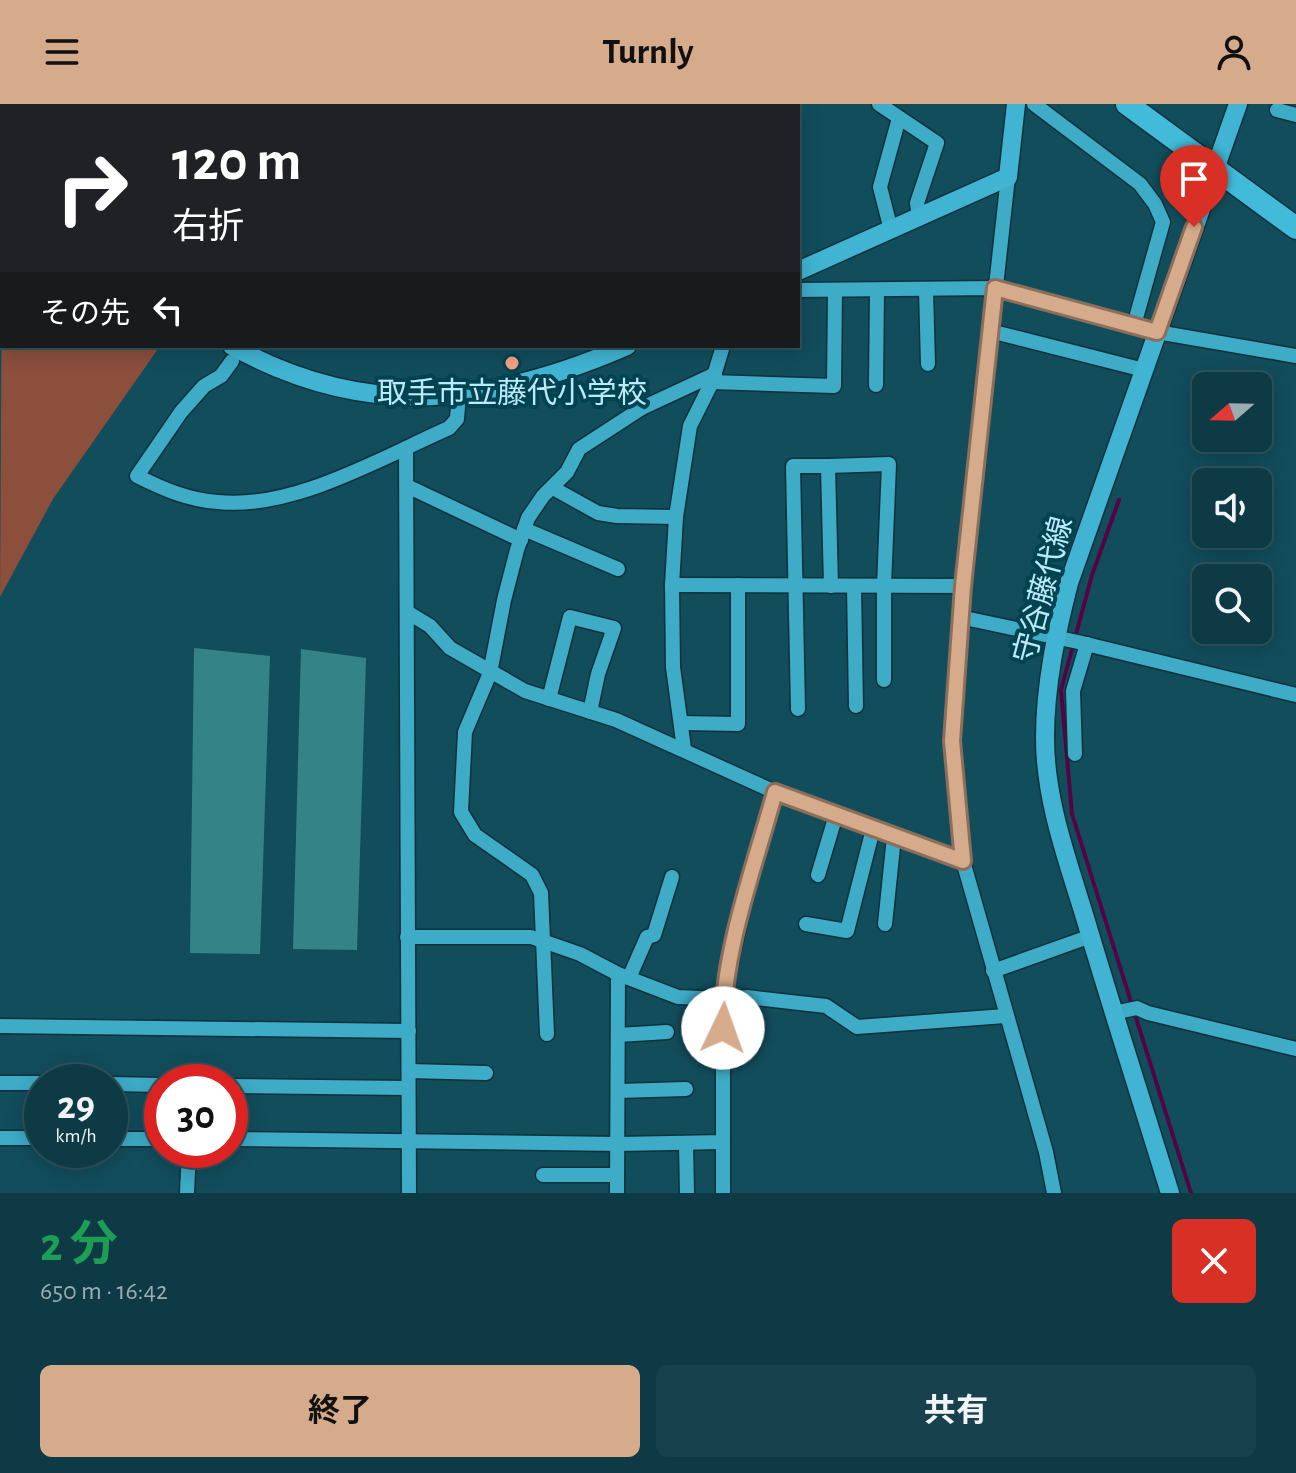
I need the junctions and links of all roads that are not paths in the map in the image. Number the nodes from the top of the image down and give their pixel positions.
1 (879, 104) edge
2 (1016, 104) edge
3 (1034, 104) edge
4 (1127, 104) edge
5 (1238, 104) edge
6 (1277, 110) dead end
7 (1296, 115) edge
8 (899, 118) junction
9 (1215, 169) junction
10 (1008, 177) junction
11 (919, 219) junction
12 (1296, 228) edge
13 (891, 230) junction
14 (800, 270) edge
15 (995, 288) junction
16 (800, 290) edge
17 (926, 290) junction
18 (877, 291) junction
19 (835, 292) junction
20 (1134, 325) junction
21 (990, 331) junction
22 (1157, 332) junction
23 (622, 348) edge
24 (722, 348) edge
25 (232, 354) edge
26 (1296, 356) edge
27 (928, 364) dead end
28 (1144, 370) junction
29 (713, 378) junction
30 (876, 385) dead end
31 (459, 394) junction
32 (406, 448) junction
33 (828, 466) junction
34 (407, 486) junction
35 (553, 488) junction
36 (676, 517) junction
37 (522, 535) junction
38 (618, 569) dead end
39 (672, 585) junction
40 (738, 585) junction
41 (795, 585) junction
42 (831, 586) junction
43 (854, 586) junction
44 (884, 586) junction
45 (963, 586) junction
46 (407, 612) junction
47 (960, 617) junction
48 (1055, 638) junction
49 (1087, 644) junction
50 (490, 673) junction
51 (884, 680) dead end
52 (1296, 695) edge
53 (549, 699) junction
54 (856, 706) dead end
55 (798, 709) dead end
56 (590, 712) junction
57 (681, 723) junction
58 (684, 749) junction
59 (1075, 754) dead end
60 (775, 792) junction
61 (836, 815) junction
62 (873, 829) junction
63 (894, 837) junction
64 (963, 861) junction
65 (818, 875) dead end
66 (672, 877) dead end
67 (806, 924) dead end
68 (885, 924) dead end
69 (1091, 936) junction
70 (407, 937) junction
71 (541, 940) junction
72 (993, 971) junction
73 (624, 976) junction
74 (723, 999) junction
75 (1113, 1013) junction
76 (1005, 1016) junction
77 (0, 1026) edge
78 (409, 1031) junction
79 (667, 1032) dead end
80 (547, 1034) dead end
81 (618, 1035) junction
82 (1296, 1049) edge
83 (409, 1071) junction
84 (486, 1073) dead end
85 (0, 1083) edge
86 (24, 1083) edge
87 (248, 1086) edge
88 (408, 1088) junction
89 (686, 1089) dead end
90 (618, 1091) junction
91 (0, 1138) edge
92 (24, 1138) edge
93 (248, 1139) edge
94 (408, 1141) junction
95 (723, 1142) junction
96 (686, 1143) junction
97 (618, 1144) junction
98 (188, 1168) edge
99 (543, 1175) dead end
100 (617, 1175) junction
101 (187, 1193) edge
102 (409, 1193) edge
103 (617, 1193) edge
104 (687, 1193) edge
105 (723, 1193) edge
106 (1054, 1193) edge
107 (1170, 1193) edge

1 - 8 street
2 - 10 main road
3 - 20 street
4 - 9 highway
5 - 9 main road, 守谷藤代線
6 - 7 street
8 - 11 street
8 - 13 street
9 - 12 highway
9 - 22 main road, 守谷藤代線
10 - 11 main road
10 - 15 street
11 - 13 main road
13 - 14 main road
15 - 17 street
15 - 20 street
15 - 21 street
16 - 19 street
17 - 18 street
17 - 27 street
18 - 19 street
18 - 30 street
19 - 29 street
20 - 22 street
21 - 28 street
21 - 45 street
22 - 26 street
22 - 28 main road, 守谷藤代線
23 - 31 main road
24 - 29 street
25 - 31 main road
25 - 32 street
28 - 48 main road, 守谷藤代線
29 - 35 street
29 - 36 street
31 - 32 street
32 - 34 street
33 - 41 street
33 - 42 street
33 - 44 street
34 - 37 street
34 - 46 street
35 - 36 street
35 - 37 street
36 - 39 street
37 - 38 street
37 - 50 street
39 - 40 street
39 - 57 street
40 - 41 street
40 - 57 street
41 - 42 street
41 - 55 street
42 - 43 street
43 - 44 street
43 - 54 street
44 - 45 street
44 - 51 street
45 - 47 street
46 - 50 street
46 - 70 street
47 - 48 street
47 - 64 street
48 - 49 street
48 - 69 main road, 守谷藤代線
49 - 52 street
49 - 59 street
50 - 53 street
50 - 71 street
53 - 56 street
53 - 56 street
56 - 58 street
57 - 58 street
58 - 60 street
60 - 61 street
60 - 74 street
61 - 62 street
61 - 65 street
62 - 63 street
62 - 67 street
63 - 64 street
63 - 68 street
64 - 72 street
66 - 73 street
69 - 72 street
69 - 75 main road, 守谷藤代線
70 - 71 street
70 - 78 street
71 - 73 street
71 - 80 street
72 - 76 street
73 - 74 street
73 - 81 street
74 - 76 street
74 - 95 street
75 - 82 street
75 - 107 main road, 守谷藤代線
76 - 106 street
77 - 78 street
78 - 83 street
79 - 81 street
81 - 90 street
83 - 84 street
83 - 88 street
85 - 86 street
87 - 88 street
88 - 94 street
89 - 90 street
90 - 97 street
91 - 92 street
93 - 94 street
94 - 97 street
94 - 102 street
95 - 96 street
95 - 105 street
96 - 97 street
96 - 104 street
97 - 100 street
98 - 101 street
99 - 100 street
100 - 103 street

